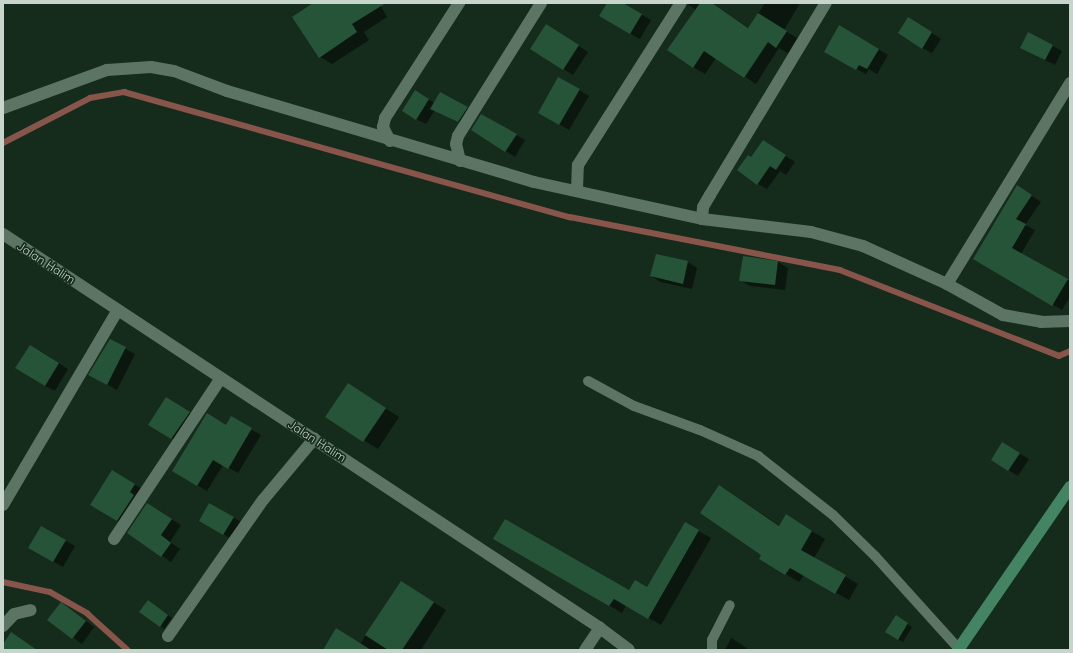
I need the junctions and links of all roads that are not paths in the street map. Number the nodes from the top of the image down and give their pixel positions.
1 (459, 3) edge
2 (541, 3) edge
3 (681, 3) edge
4 (826, 3) edge
5 (1070, 83) edge
6 (3, 108) edge
7 (390, 141) junction
8 (460, 161) junction
9 (577, 190) junction
10 (702, 220) junction
11 (3, 234) edge
12 (947, 284) junction
13 (118, 310) junction
14 (1070, 321) edge
15 (221, 378) junction
16 (588, 381) dead end
17 (314, 439) junction
18 (1070, 488) edge
19 (3, 505) edge
20 (114, 539) dead end
21 (730, 605) dead end
22 (31, 610) dead end
23 (3, 626) edge
24 (600, 628) junction
25 (168, 636) dead end
26 (958, 649) edge
27 (585, 650) edge
28 (629, 650) edge
29 (712, 650) edge

1 - 7 street
2 - 8 street
3 - 9 street
4 - 10 street
5 - 12 street
6 - 7 street
7 - 8 street
8 - 9 street
9 - 10 street
10 - 12 street
11 - 13 street, Jalan Halim
12 - 14 street
13 - 15 street, Jalan Halim
13 - 19 street
15 - 17 street, Jalan Halim
15 - 20 street
16 - 26 lane
17 - 24 street, Jalan Halim
17 - 25 street
18 - 26 main road
21 - 29 lane
22 - 23 street
24 - 27 street
24 - 28 street, Jalan Halim

